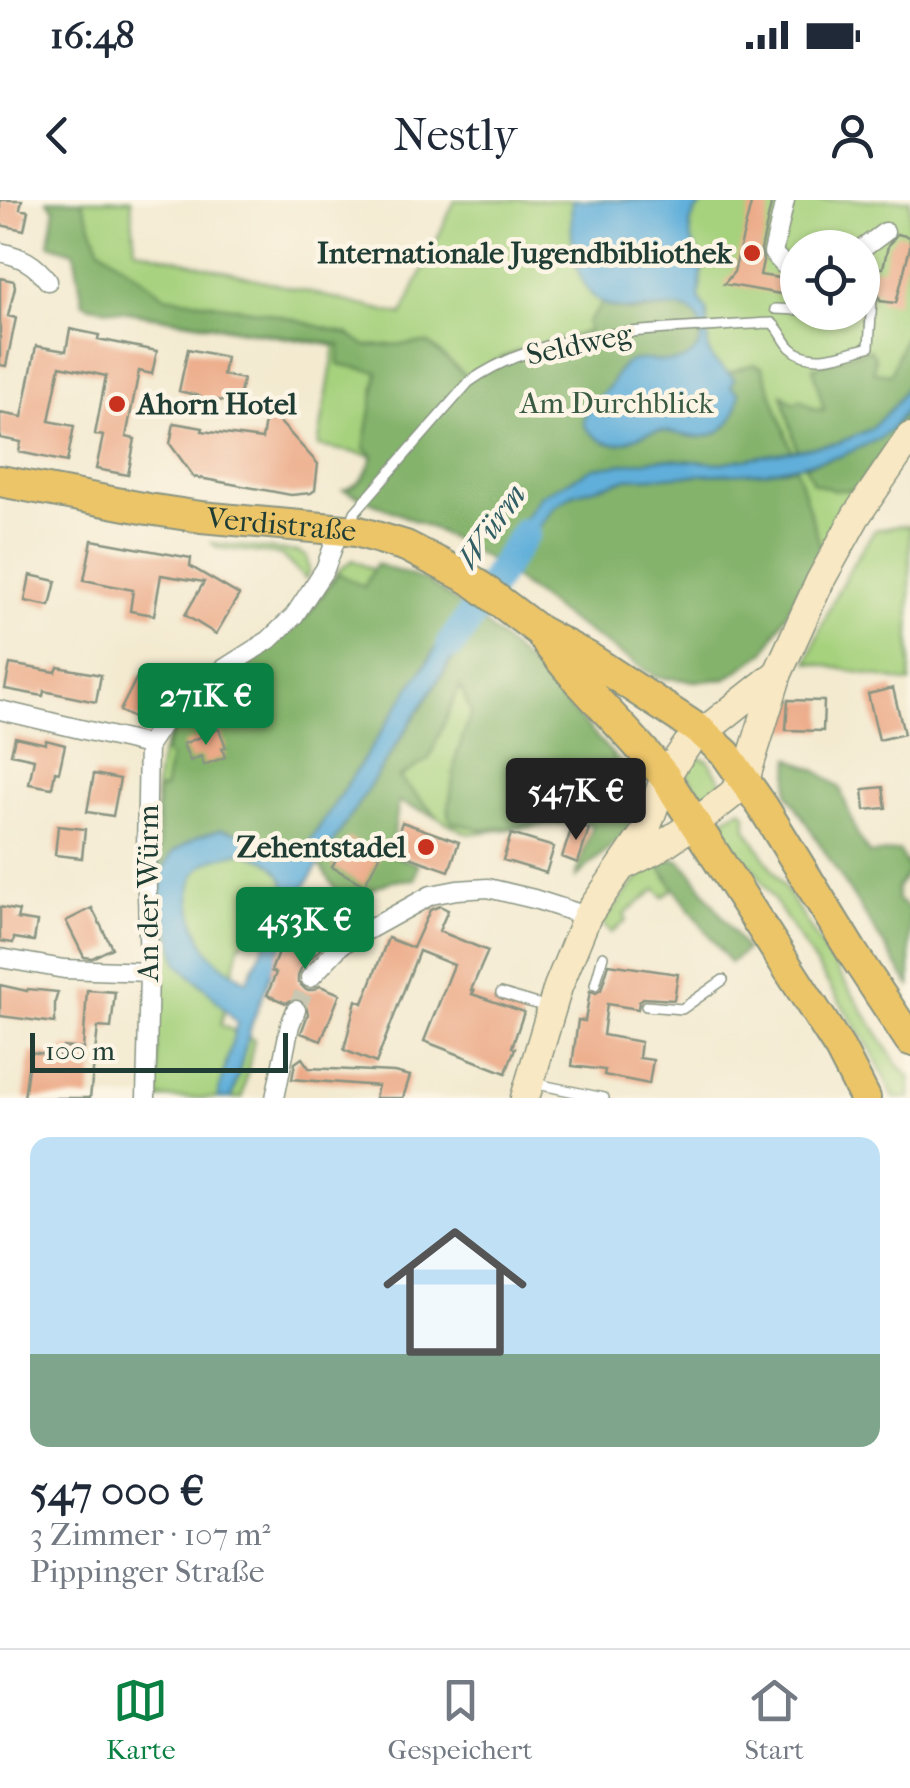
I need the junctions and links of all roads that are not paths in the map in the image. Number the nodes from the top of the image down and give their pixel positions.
1 (785, 200) edge
2 (885, 232) dead end
3 (880, 234) edge
4 (0, 252) edge
5 (780, 262) edge
6 (48, 281) dead end
7 (775, 310) dead end
8 (780, 310) edge
9 (868, 330) edge
10 (910, 437) edge
11 (0, 482) edge
12 (344, 529) junction
13 (539, 632) junction
14 (778, 673) junction
15 (0, 710) edge
16 (702, 732) junction
17 (148, 745) junction
18 (665, 776) junction
19 (745, 780) junction
20 (694, 823) junction
21 (625, 865) junction
22 (587, 916) junction
23 (604, 956) dead end
24 (0, 958) edge
25 (149, 972) junction
26 (310, 978) tunnel mouth
27 (723, 980) dead end
28 (596, 986) dead end
29 (500, 993) dead end
30 (646, 1006) dead end
31 (552, 1009) junction
32 (296, 1010) tunnel mouth
33 (910, 1040) edge
34 (527, 1090) edge
35 (146, 1098) edge
36 (275, 1098) edge
37 (604, 1098) edge
38 (865, 1098) edge

1 - 5 street
2 - 3 street
4 - 6 street
7 - 8 lane
9 - 12 lane, Seldweg
10 - 14 main road
11 - 12 main road, Verdistraße
12 - 13 main road, Verdistraße
12 - 17 street
13 - 16 main road, Verdistraße
13 - 18 main road, Verdistraße
14 - 16 main road
14 - 19 main road
15 - 17 street
16 - 18 main road
16 - 19 main road, Verdistraße
17 - 25 street, An der Würm
18 - 20 main road, Verdistraße
18 - 21 main road
19 - 20 main road
19 - 33 main road, Verdistraße
20 - 21 main road
20 - 38 main road, Verdistraße
21 - 22 main road
22 - 26 street
22 - 31 main road
23 - 28 lane
24 - 25 street
25 - 35 street, An der Würm
27 - 30 lane
29 - 31 lane
31 - 34 main road
32 - 36 street
34 - 37 lane

